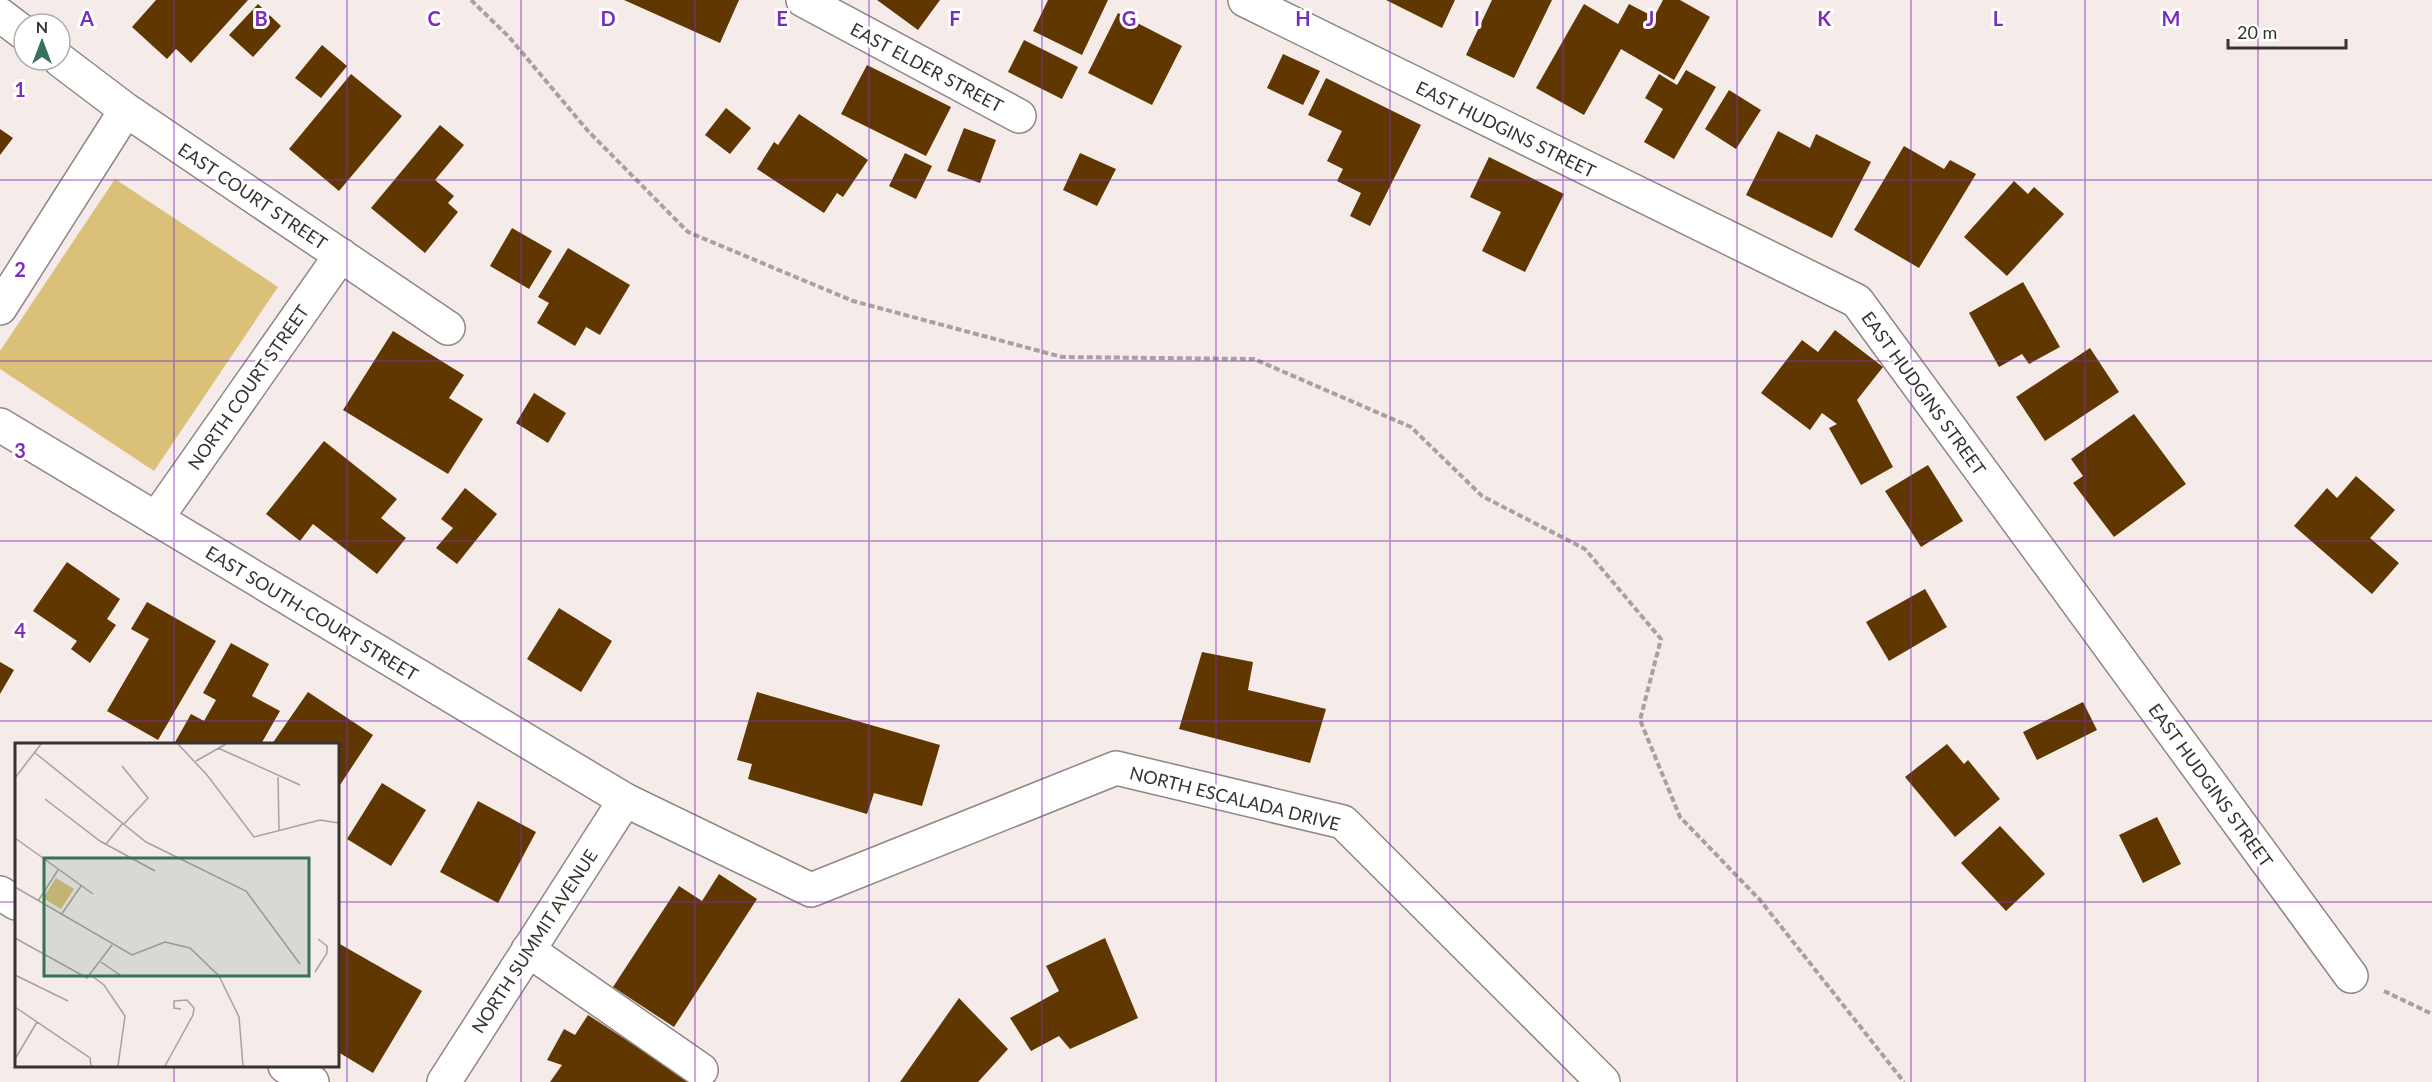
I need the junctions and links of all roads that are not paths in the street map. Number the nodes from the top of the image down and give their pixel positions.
1 (803, 0) edge
2 (1245, 0) edge
3 (72, 69) edge
4 (126, 110) junction
5 (1019, 116) dead end
6 (340, 255) junction
7 (0, 308) edge
8 (448, 328) dead end
9 (0, 424) edge
10 (156, 519) junction
11 (625, 800) junction
12 (0, 893) edge
13 (15, 902) edge
14 (528, 950) junction
15 (2351, 976) road end
16 (288, 1067) edge
17 (701, 1070) dead end
18 (312, 1082) edge
19 (444, 1082) edge
20 (1603, 1082) edge

1 - 5 street, EAST ELDER STREET
2 - 15 street, EAST HUDGINS STREET
3 - 4 street, EAST COURT STREET
4 - 6 street, EAST COURT STREET
4 - 7 street
6 - 8 street, EAST COURT STREET
6 - 10 street, NORTH COURT STREET
9 - 10 street, EAST SOUTH-COURT STREET
10 - 11 street, EAST SOUTH-COURT STREET
11 - 14 street, NORTH SUMMIT AVENUE
11 - 20 street, NORTH ESCALADA DRIVE
12 - 13 street
14 - 17 street
14 - 19 street, NORTH SUMMIT AVENUE
16 - 18 street

